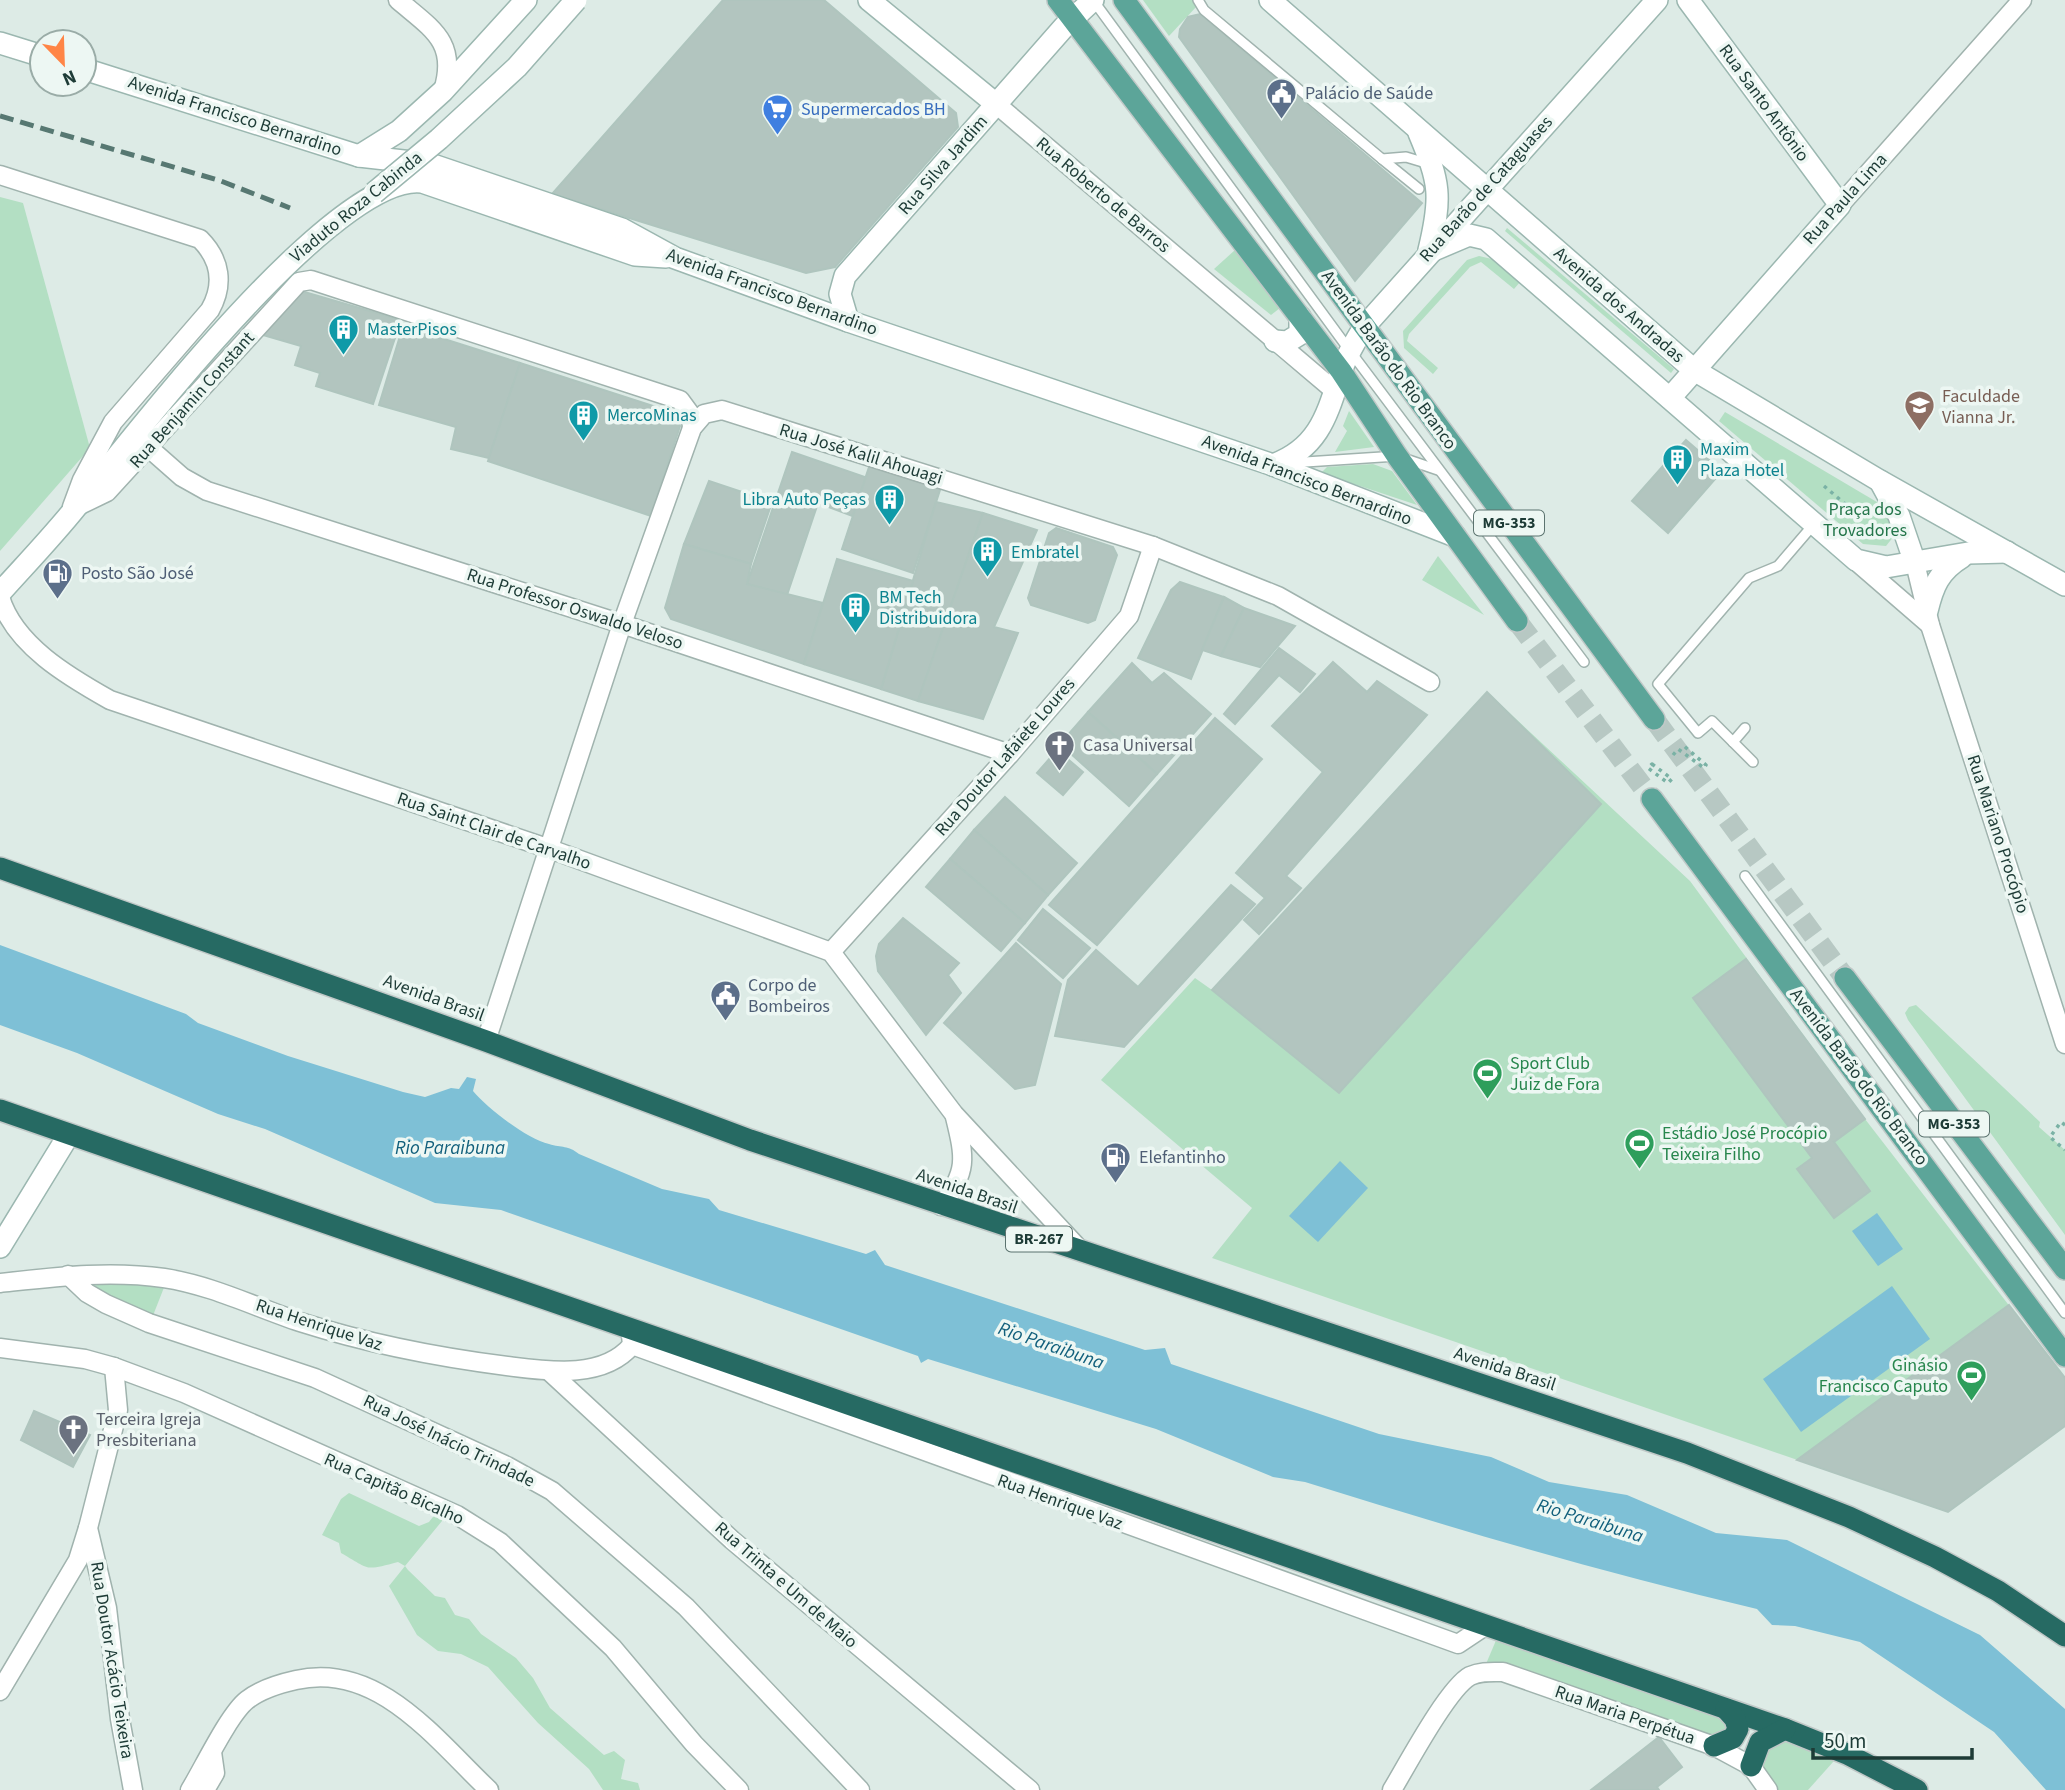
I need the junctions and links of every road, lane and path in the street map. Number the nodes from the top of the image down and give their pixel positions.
1 (398, 0) edge
2 (526, 0) edge
3 (576, 0) edge
4 (869, 0) edge
5 (1058, 0) edge
6 (1093, 0) edge
7 (1124, 0) edge
8 (1198, 0) edge
9 (1270, 0) edge
10 (1657, 0) edge
11 (1688, 0) edge
12 (2022, 0) edge
13 (1072, 18) junction
14 (0, 43) edge
15 (28, 52) edge
16 (98, 73) edge
17 (443, 91) junction
18 (996, 104) junction
19 (1417, 128) junction
20 (359, 156) junction
21 (1382, 159) junction
22 (1433, 167) junction
23 (0, 176) edge
24 (1419, 189) dead end
25 (1486, 189) junction
26 (374, 193) junction
27 (1840, 205) junction
28 (1429, 252) junction
29 (675, 258) junction
30 (1300, 317) junction
31 (848, 321) junction
32 (1364, 327) junction
33 (1275, 341) junction
34 (1350, 351) junction
35 (1694, 370) junction
36 (1341, 371) junction
37 (1336, 392) junction
38 (1670, 398) junction
39 (144, 421) joint
40 (692, 428) junction
41 (149, 448) junction
42 (1397, 456) junction
43 (1273, 465) junction
44 (1440, 471) junction
45 (1881, 481) junction
46 (1824, 486) dead end
47 (73, 510) junction
48 (1839, 520) dead end
49 (1814, 524) junction
50 (1455, 536) junction
51 (1153, 546) junction
52 (2009, 552) junction
53 (1968, 554) junction
54 (1856, 560) junction
55 (1915, 563) junction
56 (2065, 585) edge
57 (0, 595) edge
58 (1929, 618) junction
59 (1517, 621) tunnel mouth
60 (622, 624) junction
61 (1584, 662) dead end
62 (1430, 682) dead end
63 (1654, 719) tunnel mouth
64 (1745, 728) dead end
65 (1732, 742) junction
66 (1684, 746) dead end
67 (1010, 754) junction
68 (1673, 755) dead end
69 (1753, 762) dead end
70 (1660, 770) joint
71 (1652, 799) tunnel mouth
72 (550, 849) junction
73 (0, 868) edge
74 (1745, 876) dead end
75 (831, 952) junction
76 (1845, 978) tunnel mouth
77 (2061, 1021) edge
78 (486, 1041) junction
79 (2065, 1044) edge
80 (0, 1110) edge
81 (954, 1114) junction
82 (2065, 1125) edge
83 (68, 1136) junction
84 (2065, 1150) edge
85 (941, 1206) junction
86 (0, 1247) edge
87 (1085, 1255) junction
88 (2065, 1269) edge
89 (68, 1275) junction
90 (0, 1283) edge
91 (2065, 1313) edge
92 (622, 1324) junction
93 (632, 1345) junction
94 (0, 1348) edge
95 (2065, 1356) edge
96 (114, 1367) junction
97 (549, 1371) junction
98 (88, 1528) junction
99 (1485, 1626) junction
100 (2065, 1636) edge
101 (0, 1691) edge
102 (1726, 1709) junction
103 (1785, 1729) junction
104 (1723, 1742) junction
105 (212, 1752) junction
106 (1751, 1766) junction
107 (133, 1790) edge
108 (190, 1790) edge
109 (205, 1790) edge
110 (489, 1790) edge
111 (739, 1790) edge
112 (860, 1790) edge
113 (1030, 1790) edge
114 (1392, 1790) edge
115 (1768, 1790) edge
116 (1917, 1790) edge

1 - 17 street
2 - 17 main road
3 - 26 main road, Viaduto Roza Cabinda, bridge
4 - 18 main road, Rua Roberto de Barros
5 - 13 main road
6 - 13 main road
6 - 34 lane, Avenida Barão do Rio Branco
7 - 32 main road, Avenida Barão do Rio Branco / MG-353
8 - 21 lane
9 - 19 main road, Avenida dos Andradas
10 - 25 main road, Rua Barão de Cataguases
11 - 27 main road, Rua Santo Antônio
12 - 27 street, Rua Paula Lima
13 - 18 main road, Rua Silva Jardim
13 - 30 main road
14 - 15 main road
16 - 20 main road, Avenida Francisco Bernardino
17 - 20 main road
18 - 31 main road, Rua Silva Jardim
18 - 33 street, Rua Roberto de Barros
19 - 22 main road
19 - 25 main road, Avenida dos Andradas
20 - 29 main road, Avenida Francisco Bernardino
21 - 22 lane
21 - 24 lane
22 - 28 main road
23 - 47 street, Rua Benjamin Constant
25 - 28 main road, Rua Barão de Cataguases
25 - 35 main road, Avenida dos Andradas
26 - 29 main road
26 - 39 main road, Viaduto Roza Cabinda
27 - 35 main road, Rua Paula Lima
28 - 32 main road, Rua Barão de Cataguases
28 - 38 main road
29 - 31 main road, Avenida Francisco Bernardino
30 - 33 main road
30 - 36 main road
31 - 43 main road, Avenida Francisco Bernardino
32 - 34 main road, Rua Barão de Cataguases
32 - 63 main road, Avenida Barão do Rio Branco / MG-353
33 - 37 street, Rua Roberto de Barros
34 - 36 main road, Rua Barão de Cataguases
34 - 44 lane, Avenida Barão do Rio Branco
35 - 38 main road, Rua Paula Lima
35 - 45 main road, Avenida dos Andradas
36 - 37 main road, Rua Barão de Cataguases
36 - 42 main road
37 - 43 main road, Rua Barão de Cataguases
38 - 49 main road
39 - 47 main road, Rua Benjamin Constant
40 - 41 street, Rua Benjamin Constant
40 - 51 street, Rua José Kalil Ahouagi
40 - 60 street
41 - 47 street, Rua Benjamin Constant
41 - 60 street, Rua Professor Oswaldo Veloso
42 - 43 lane
42 - 44 lane
42 - 50 main road
43 - 50 main road, Avenida Francisco Bernardino
44 - 61 lane, Avenida Barão do Rio Branco
45 - 52 main road, Avenida dos Andradas
45 - 55 main road
46 - 48 path
47 - 57 main road, Rua Benjamin Constant
49 - 54 main road
49 - 65 lane
50 - 59 main road
51 - 62 street, Rua José Kalil Ahouagi
51 - 67 street, Rua Doutor Lafaiete Loures
52 - 53 main road
52 - 56 main road, Avenida dos Andradas
53 - 55 main road
53 - 58 main road
54 - 55 main road
54 - 58 street
55 - 58 street, Rua Mariano Procópio
57 - 72 street, Rua Saint Clair de Carvalho
58 - 77 street, Rua Mariano Procópio
60 - 67 street, Rua Professor Oswaldo Veloso
60 - 72 street
64 - 65 lane
65 - 69 lane
66 - 68 path
67 - 75 street, Rua Doutor Lafaiete Loures
70 - 70 path
71 - 95 main road, Avenida Barão do Rio Branco
72 - 75 street, Rua Saint Clair de Carvalho
72 - 78 street
73 - 78 highway, Avenida Brasil / BR-267
74 - 91 lane, Avenida Barão do Rio Branco
75 - 81 street
76 - 88 main road, MG-353
77 - 79 street, Rua Mariano Procópio
78 - 85 highway, Avenida Brasil / BR-267
80 - 83 highway
81 - 85 street
81 - 87 street
82 - 84 path
83 - 86 main road
83 - 92 highway
85 - 87 highway, Avenida Brasil / BR-267
87 - 100 highway, Avenida Brasil / BR-267
89 - 90 street, Rua Henrique Vaz
89 - 97 street, Rua Henrique Vaz
89 - 112 street, Rua José Inácio Trindade
92 - 93 street
92 - 99 highway
93 - 97 street, Rua Henrique Vaz
93 - 99 street, Rua Henrique Vaz
94 - 96 street, Rua Capitão Bicalho
96 - 98 street, Rua Doutor Acácio Teixeira
96 - 111 street, Rua Capitão Bicalho
97 - 113 street, Rua Trinta e Um de Maio
98 - 101 street
98 - 107 street, Rua Doutor Acácio Teixeira
99 - 102 highway
102 - 103 highway
102 - 104 highway
103 - 106 highway
103 - 116 highway
104 - 106 highway
104 - 114 street, Rua Maria Perpétua
105 - 108 street
105 - 109 street
105 - 110 street
106 - 115 street

